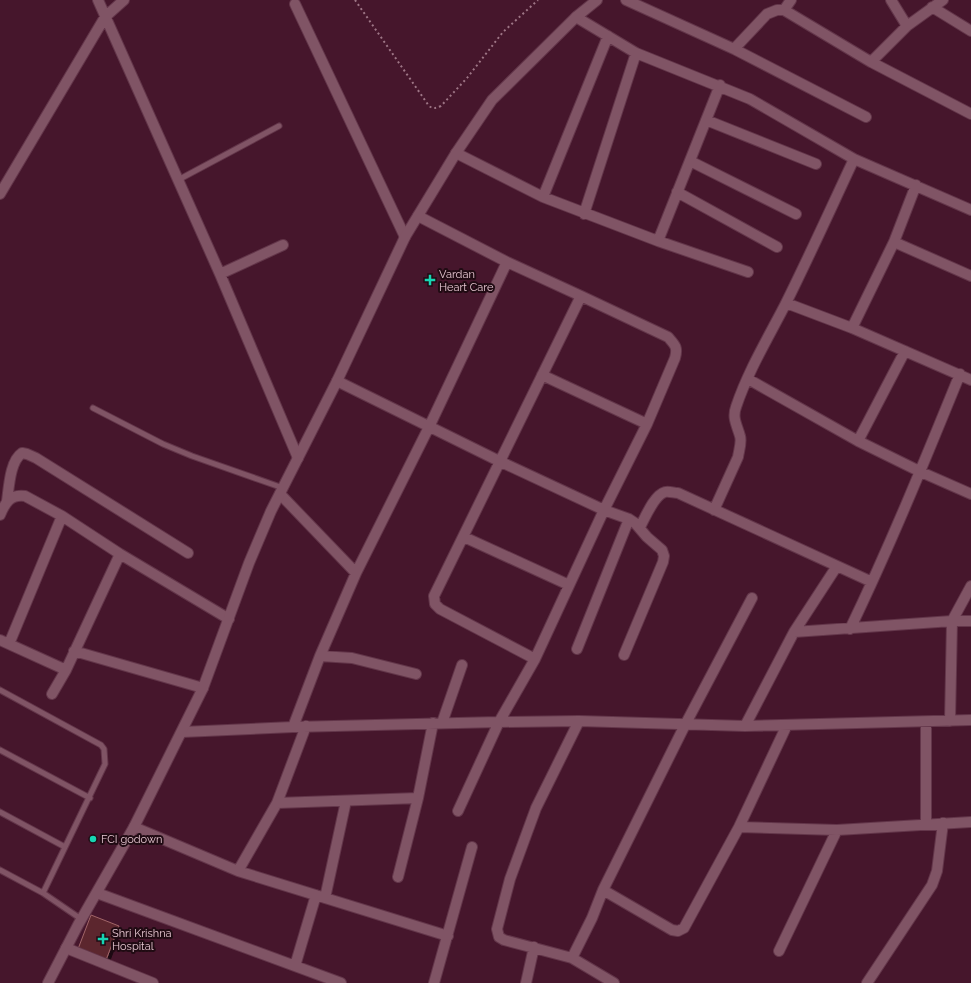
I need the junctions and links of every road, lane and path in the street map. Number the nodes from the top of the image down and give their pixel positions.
1 (98, 0) edge
2 (124, 0) edge
3 (355, 0) edge
4 (538, 0) edge
5 (597, 0) edge
6 (626, 0) edge
7 (790, 0) edge
8 (891, 0) edge
9 (943, 0) edge
10 (295, 4) dead end
11 (932, 7) junction
12 (784, 10) junction
13 (105, 17) junction
14 (576, 17) junction
15 (907, 26) junction
16 (971, 31) edge
17 (608, 36) junction
18 (734, 49) junction
19 (636, 52) junction
20 (871, 62) junction
21 (720, 85) junction
22 (971, 114) edge
23 (866, 117) dead end
24 (706, 120) junction
25 (279, 126) dead end
26 (456, 153) junction
27 (854, 159) junction
28 (690, 161) junction
29 (816, 164) dead end
30 (178, 180) junction
31 (916, 185) junction
32 (677, 192) junction
33 (0, 194) edge
34 (543, 197) junction
35 (970, 206) edge
36 (584, 214) junction
37 (796, 214) dead end
38 (418, 216) junction
39 (405, 237) junction
40 (658, 241) junction
41 (894, 242) junction
42 (283, 245) dead end
43 (777, 247) dead end
44 (507, 262) junction
45 (748, 272) dead end
46 (220, 274) junction
47 (971, 276) edge
48 (582, 296) junction
49 (786, 303) junction
50 (852, 328) junction
51 (905, 351) junction
52 (960, 374) junction
53 (542, 375) junction
54 (748, 379) junction
55 (971, 380) edge
56 (337, 381) junction
57 (93, 408) dead end
58 (647, 424) junction
59 (429, 427) junction
60 (858, 441) junction
61 (298, 458) junction
62 (499, 461) junction
63 (921, 472) junction
64 (281, 491) junction
65 (971, 494) edge
66 (7, 501) junction
67 (604, 510) junction
68 (714, 510) junction
69 (0, 515) edge
70 (62, 516) junction
71 (629, 519) junction
72 (640, 527) junction
73 (464, 537) junction
74 (188, 553) dead end
75 (120, 554) junction
76 (837, 566) junction
77 (356, 573) junction
78 (872, 582) junction
79 (569, 585) junction
80 (971, 586) edge
81 (752, 598) dead end
82 (229, 619) junction
83 (952, 621) junction
84 (971, 621) edge
85 (850, 629) junction
86 (794, 632) junction
87 (4, 642) edge
88 (577, 649) dead end
89 (74, 651) junction
90 (624, 655) dead end
91 (320, 656) junction
92 (535, 659) junction
93 (462, 665) dead end
94 (66, 670) junction
95 (416, 674) dead end
96 (203, 688) junction
97 (0, 690) edge
98 (52, 694) dead end
99 (971, 720) edge
100 (579, 721) junction
101 (950, 721) junction
102 (499, 722) junction
103 (926, 722) junction
104 (437, 723) junction
105 (685, 725) junction
106 (787, 725) junction
107 (293, 726) junction
108 (306, 726) junction
109 (745, 726) junction
110 (182, 732) junction
111 (0, 750) edge
112 (90, 798) junction
113 (418, 798) junction
114 (346, 801) junction
115 (277, 803) junction
116 (458, 811) dead end
117 (0, 812) edge
118 (971, 822) edge
119 (943, 823) junction
120 (926, 824) junction
121 (134, 827) junction
122 (739, 827) junction
123 (837, 830) junction
124 (65, 847) junction
125 (472, 847) dead end
126 (0, 870) edge
127 (238, 871) junction
128 (398, 877) dead end
129 (603, 890) junction
130 (43, 893) junction
131 (97, 893) junction
132 (320, 896) junction
133 (81, 919) junction
134 (448, 936) junction
135 (534, 947) junction
136 (66, 948) junction
137 (779, 951) dead end
138 (572, 958) junction
139 (295, 966) junction
140 (48, 983) edge
141 (153, 983) edge
142 (341, 983) edge
143 (434, 983) edge
144 (526, 983) edge
145 (614, 983) edge
146 (867, 983) edge

1 - 13 street
2 - 13 street
3 - 4 path
5 - 14 street
6 - 18 street
7 - 12 street
8 - 15 street
9 - 11 street
10 - 39 street
11 - 15 street
11 - 16 street
12 - 18 street
12 - 20 street
13 - 30 street
13 - 33 street
14 - 17 street
14 - 26 street
15 - 20 street
17 - 19 street
17 - 34 street
18 - 23 street
19 - 21 street
19 - 36 street
20 - 22 street
21 - 24 street
21 - 27 street
24 - 28 street
24 - 29 street
25 - 30 lane
26 - 34 street
26 - 38 street
27 - 31 street
27 - 49 street
28 - 32 street
28 - 37 street
30 - 46 street
31 - 35 street
31 - 41 street
32 - 40 street
32 - 43 street
34 - 36 street
36 - 40 street
38 - 39 street
38 - 44 street
39 - 56 street
40 - 45 street
41 - 47 street
41 - 50 street
42 - 46 street
44 - 48 street
44 - 59 street
46 - 61 street
48 - 53 street
48 - 58 street
49 - 50 street
49 - 54 street
50 - 51 street
51 - 52 street
51 - 60 street
52 - 55 street
52 - 63 street
53 - 58 street
53 - 62 street
54 - 60 street
54 - 68 street
56 - 59 street
56 - 61 street
57 - 64 lane
58 - 67 street
59 - 62 street
59 - 77 street
60 - 63 street
61 - 64 street
62 - 67 street
62 - 73 street
63 - 65 street
63 - 78 street
64 - 77 street
64 - 82 street
66 - 69 street
66 - 70 street
66 - 74 street
67 - 71 street
67 - 79 street
68 - 72 street
68 - 76 street
70 - 75 street
70 - 87 street
71 - 72 street
71 - 88 street
72 - 90 street
73 - 79 street
73 - 92 street
75 - 82 street
75 - 89 street
76 - 78 street
76 - 86 street
77 - 91 street
78 - 85 street
79 - 92 street
80 - 83 street
81 - 105 street
82 - 96 street
83 - 84 street
83 - 85 street
83 - 101 street
85 - 86 street
86 - 109 street
87 - 94 street
89 - 94 street
89 - 96 street
91 - 95 street
91 - 107 street
92 - 102 street
93 - 104 street
94 - 98 street
96 - 110 street
97 - 112 lane
99 - 101 street
100 - 102 street
100 - 105 street
100 - 135 street
101 - 103 street
102 - 104 street
102 - 116 street
103 - 106 street
103 - 120 street
104 - 108 street
104 - 113 street
105 - 109 street
105 - 129 street
106 - 109 street
106 - 122 street
107 - 108 street
107 - 110 street
108 - 115 street
110 - 121 street
111 - 112 lane
112 - 124 lane
113 - 114 street
113 - 128 street
114 - 115 street
114 - 132 street
115 - 127 street
117 - 124 lane
118 - 119 street
119 - 120 street
119 - 146 street
120 - 123 street
121 - 127 street
121 - 131 street
122 - 123 street
122 - 129 street
123 - 137 street
124 - 130 lane
125 - 134 street
126 - 130 lane
127 - 132 street
129 - 138 street
130 - 133 lane
131 - 133 street
131 - 139 street
132 - 134 street
132 - 139 street
133 - 136 street
134 - 143 street
135 - 138 street
135 - 144 street
136 - 140 street
136 - 141 street
138 - 145 street
139 - 142 street

